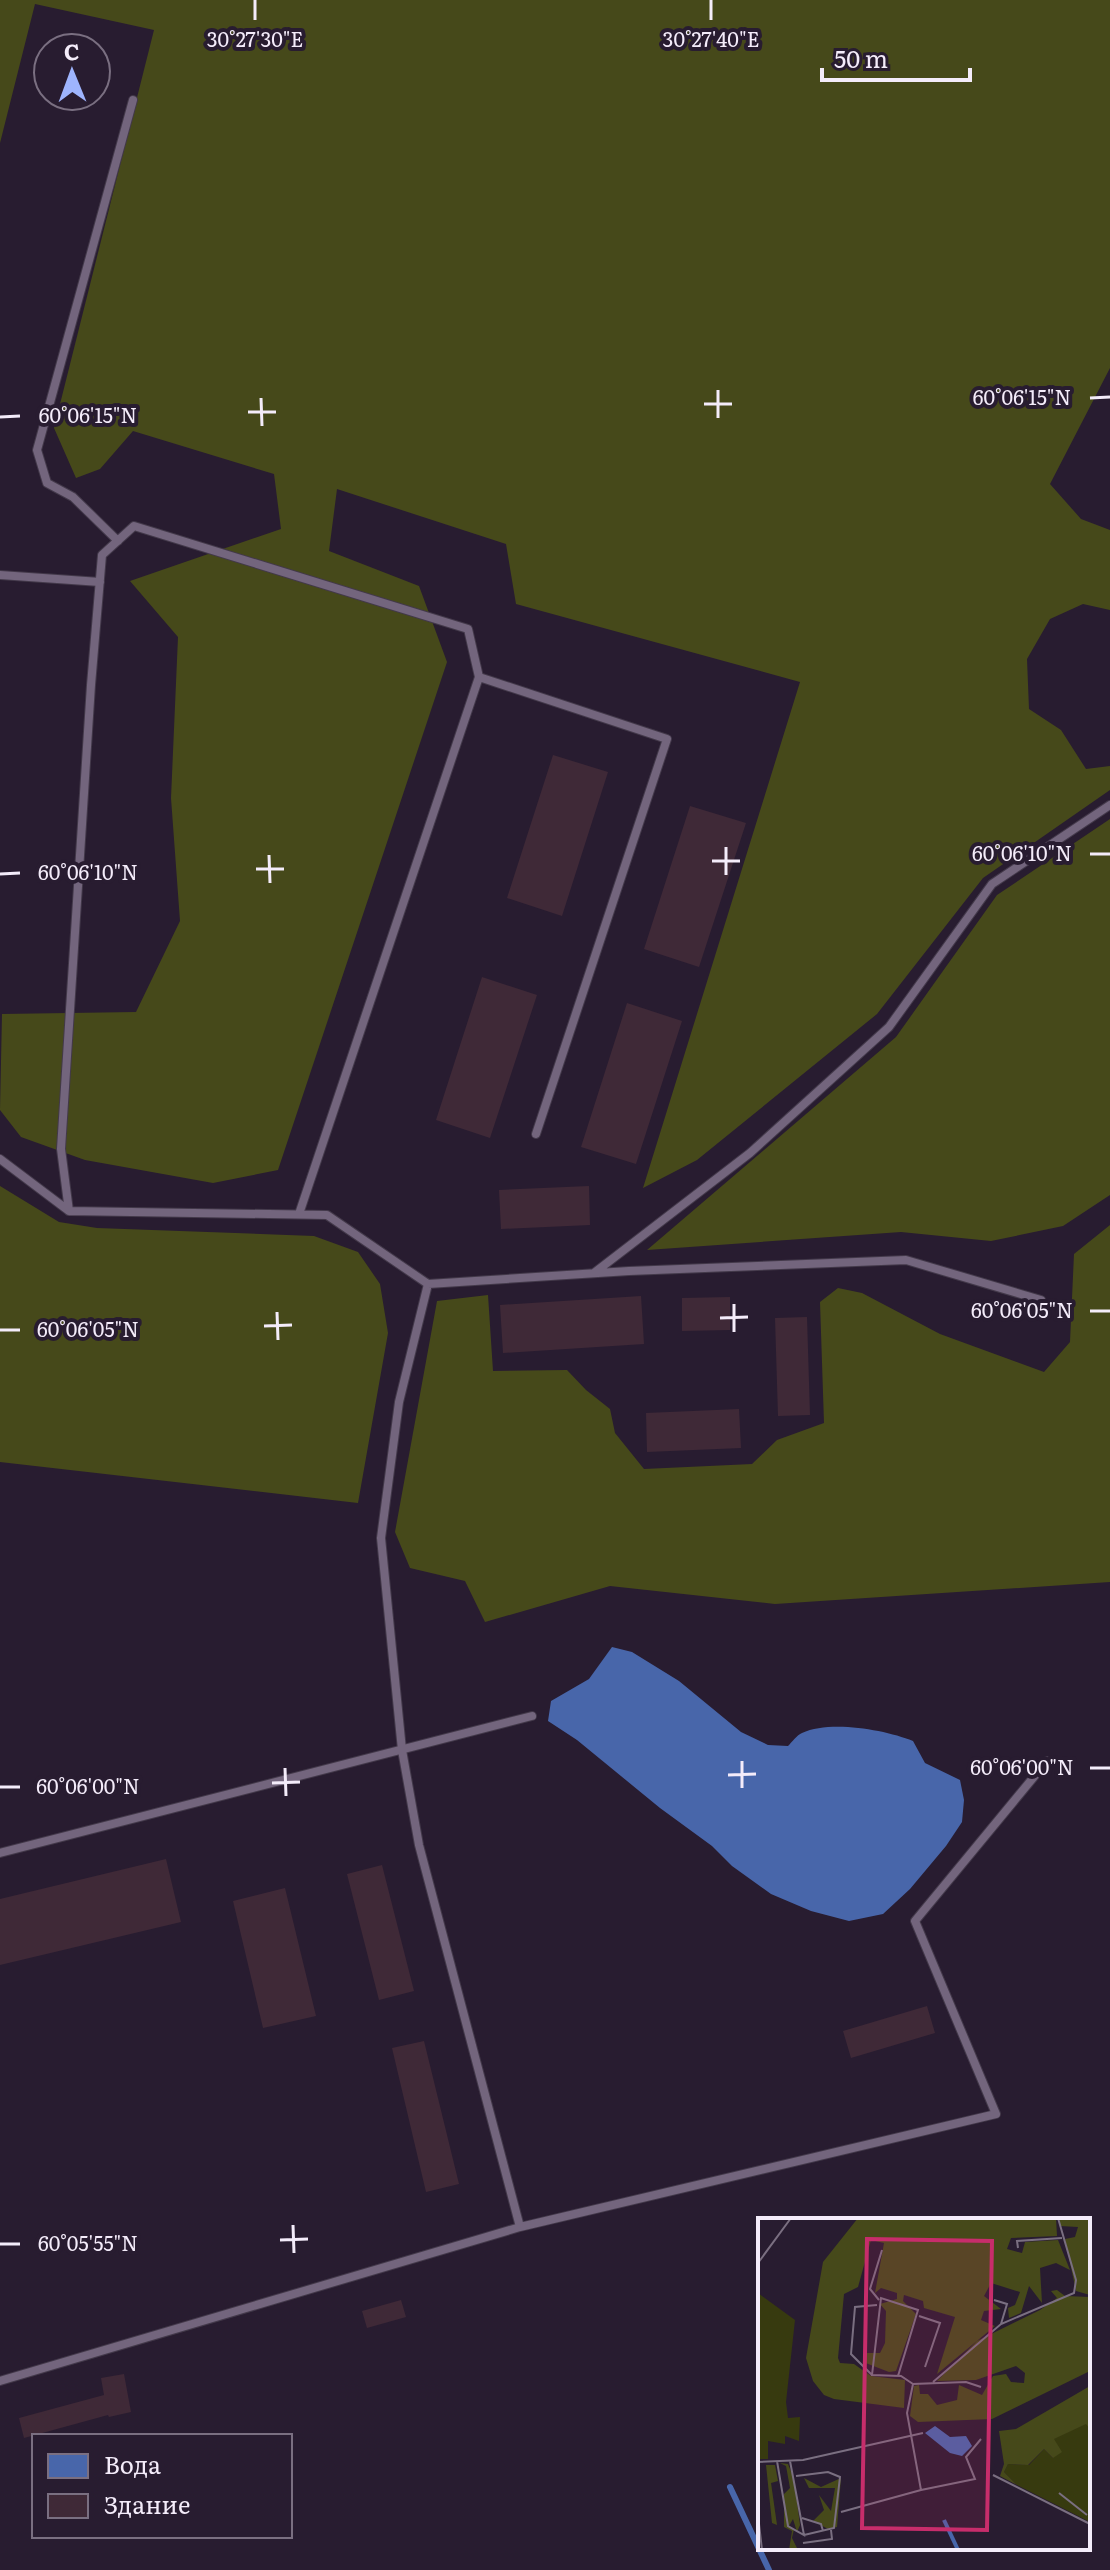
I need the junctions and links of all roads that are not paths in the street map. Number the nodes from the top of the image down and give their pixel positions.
1 (133, 100) dead end
2 (118, 541) junction
3 (0, 575) edge
4 (100, 582) junction
5 (479, 677) junction
6 (1110, 805) edge
7 (536, 1134) dead end
8 (0, 1159) edge
9 (69, 1211) junction
10 (299, 1214) junction
11 (594, 1273) junction
12 (428, 1284) junction
13 (1041, 1300) dead end
14 (532, 1716) dead end
15 (402, 1750) junction
16 (1047, 1761) dead end
17 (0, 1853) edge
18 (520, 2227) junction
19 (0, 2381) edge

1 - 2 lane
2 - 4 lane
2 - 5 lane
3 - 4 lane
4 - 9 lane
5 - 7 lane
5 - 10 lane
6 - 11 lane
8 - 9 lane
9 - 10 lane
10 - 12 lane
11 - 12 lane
11 - 13 lane
12 - 15 lane
14 - 15 lane
15 - 17 lane
15 - 18 lane
16 - 18 lane
18 - 19 lane

